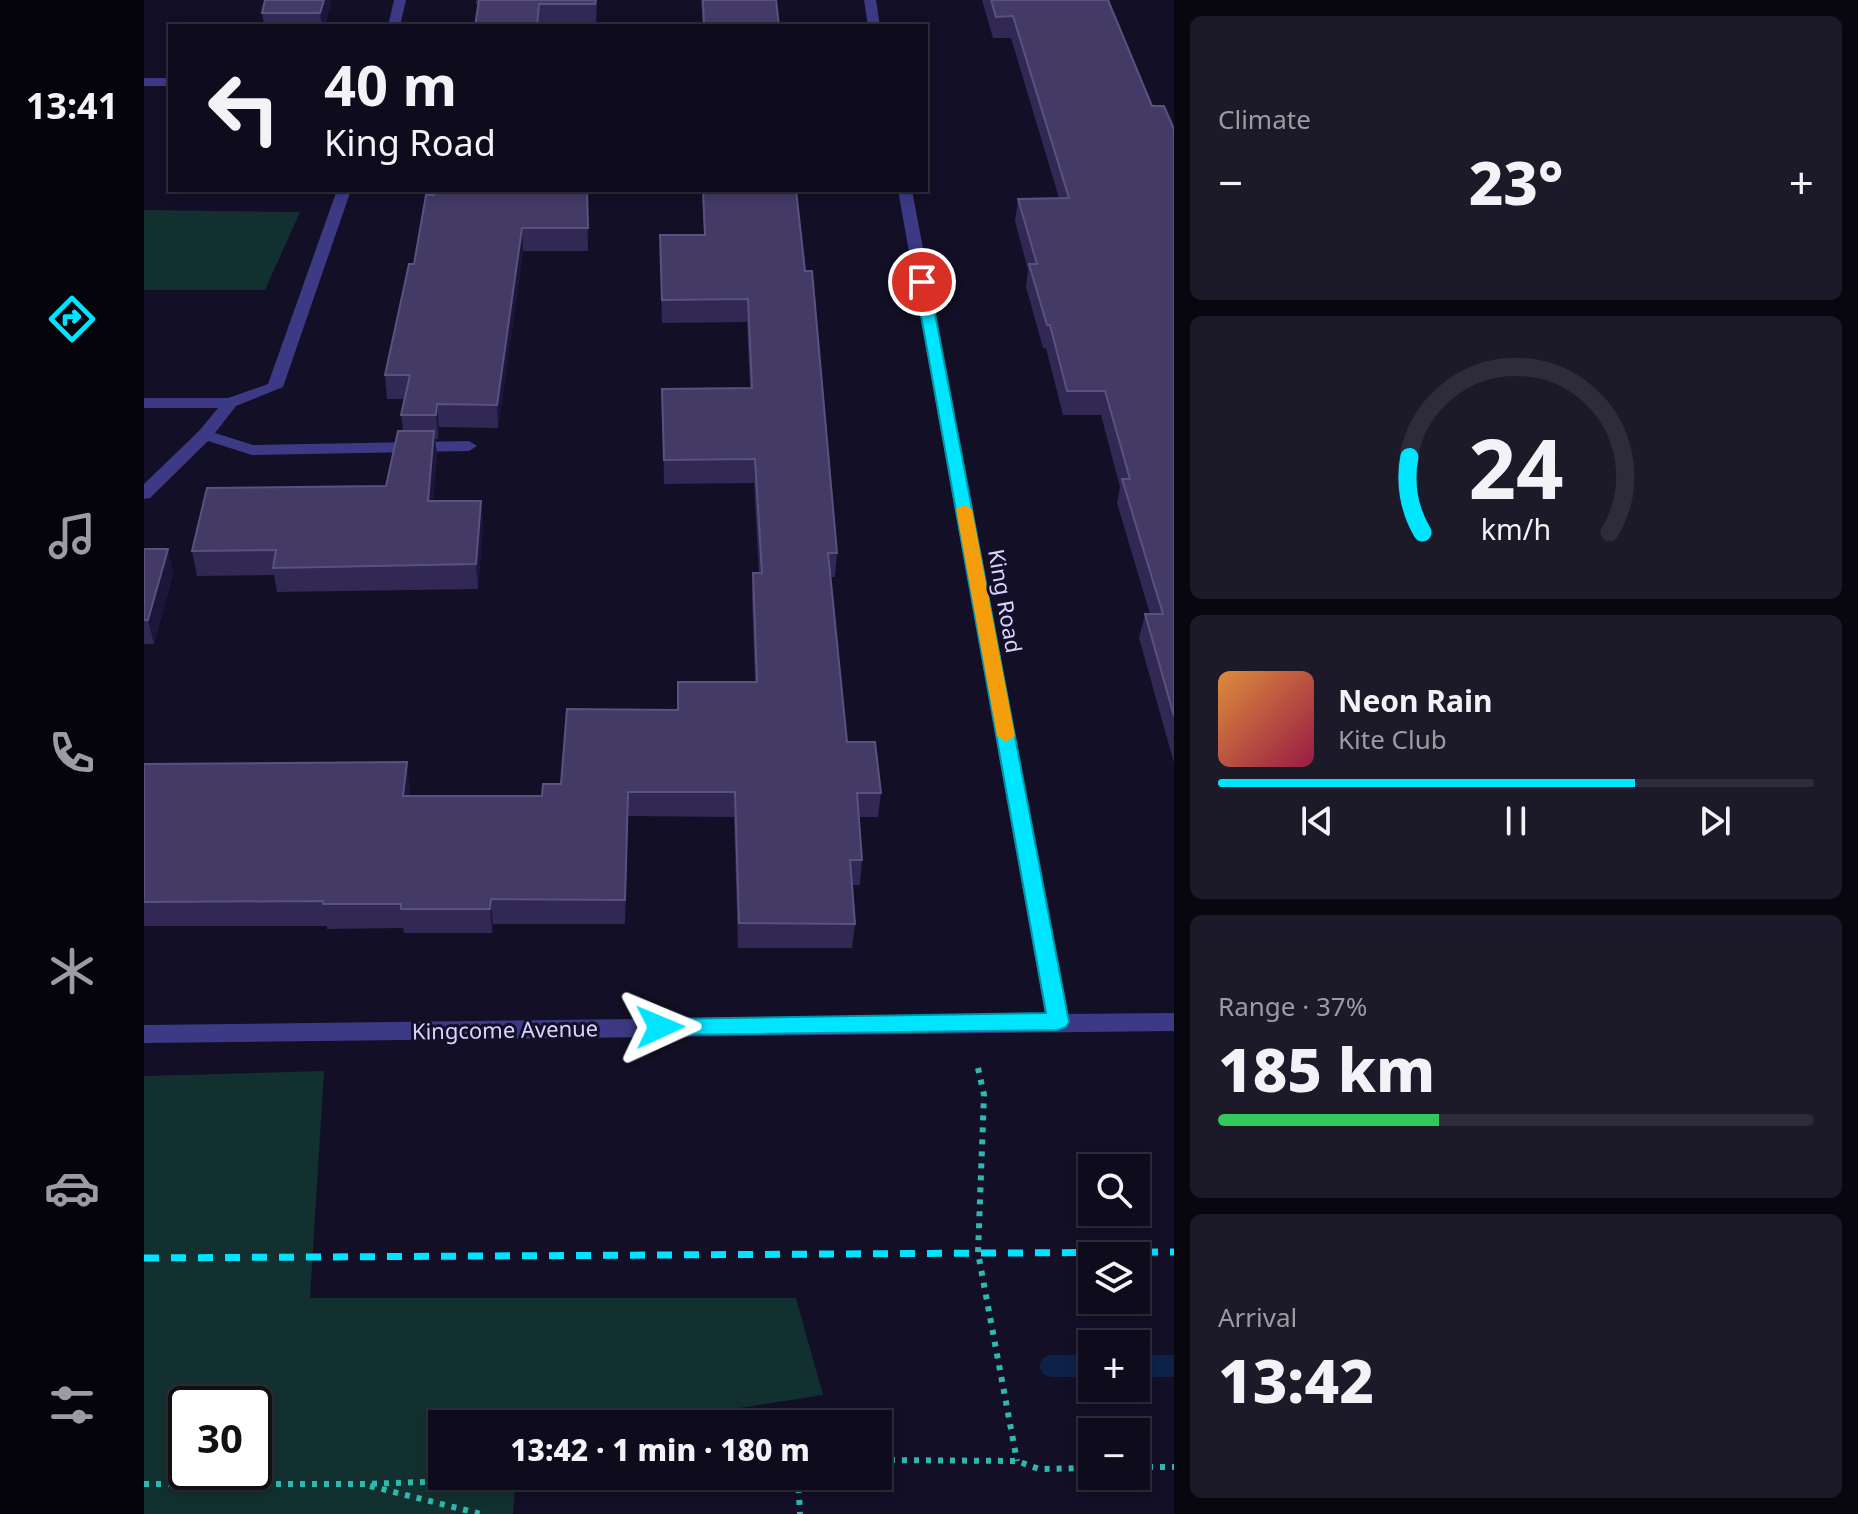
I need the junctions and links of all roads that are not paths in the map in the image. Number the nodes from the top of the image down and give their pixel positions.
1 (400, 0) edge
2 (870, 0) edge
3 (394, 24) edge
4 (874, 24) edge
5 (144, 82) edge
6 (168, 82) edge
7 (343, 192) edge
8 (905, 192) edge
9 (144, 403) edge
10 (230, 403) junction
11 (205, 435) junction
12 (469, 446) dead end
13 (144, 494) edge
14 (1058, 1022) junction
15 (1174, 1022) edge
16 (144, 1034) edge

1 - 3 street
2 - 4 street
5 - 6 street
7 - 10 street
8 - 14 street, King Road
9 - 10 street
10 - 11 street
11 - 12 street
11 - 13 street
14 - 15 street, Kingcome Avenue
14 - 16 street, Kingcome Avenue

